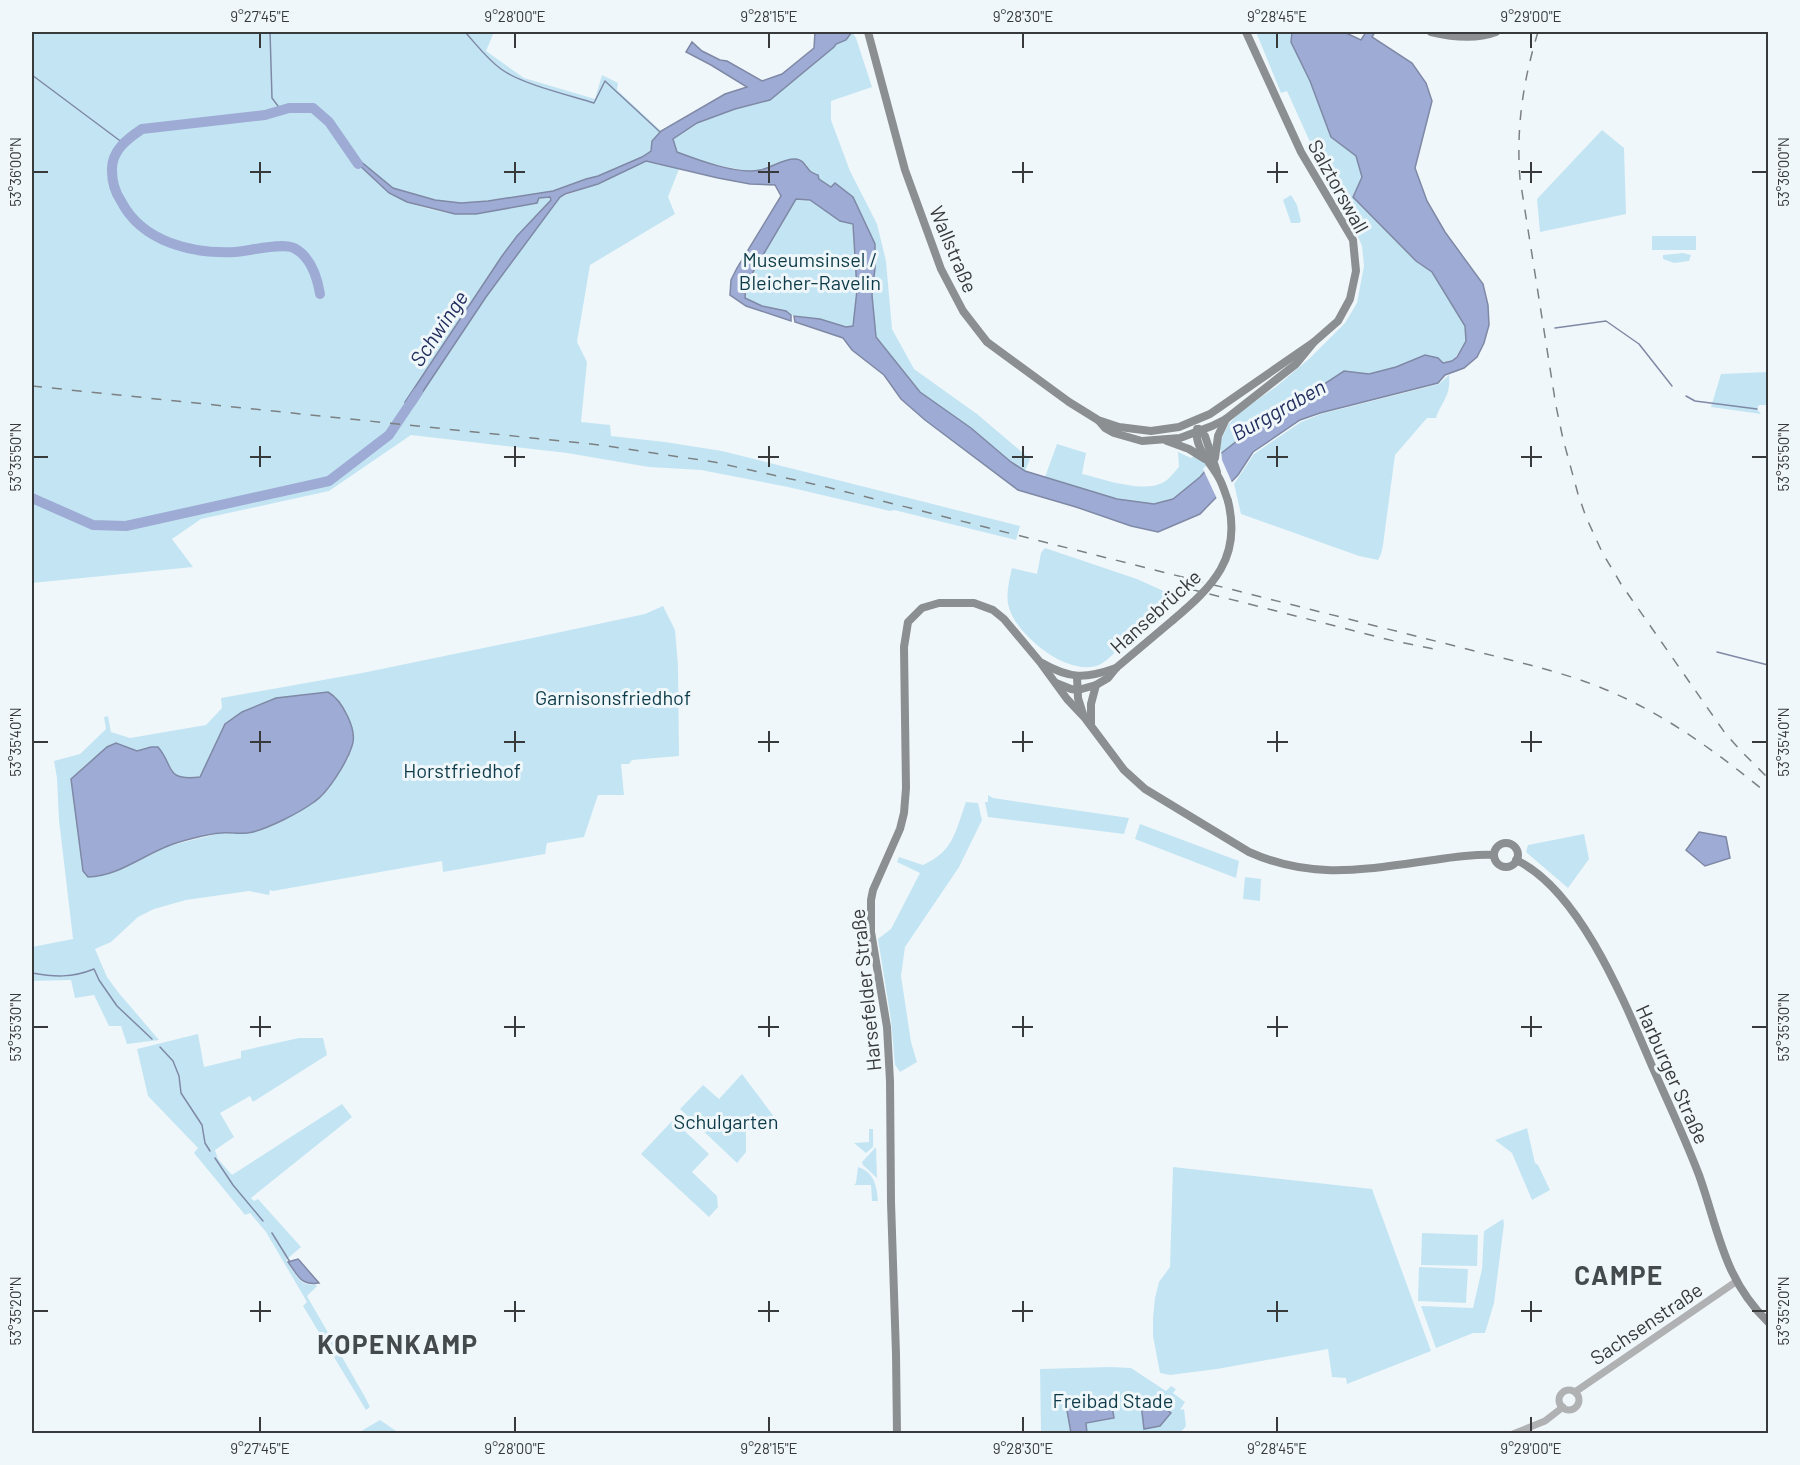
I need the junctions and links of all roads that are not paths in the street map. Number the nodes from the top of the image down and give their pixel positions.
1 (868, 32) edge
2 (1246, 32) edge
3 (1431, 32) edge
4 (1496, 32) edge
5 (1314, 342) junction
6 (1267, 374) junction
7 (1273, 382) junction
8 (1226, 419) junction
9 (1098, 420) junction
10 (1196, 429) junction
11 (1163, 440) junction
12 (1211, 461) junction
13 (1040, 662) junction
14 (1116, 668) junction
15 (1077, 677) junction
16 (1055, 682) junction
17 (1096, 685) junction
18 (1074, 689) junction
19 (1067, 699) junction
20 (1085, 718) junction
21 (1091, 727) junction
22 (1494, 855) junction
23 (1516, 860) junction
24 (1737, 1281) junction
25 (1768, 1322) edge
26 (1575, 1392) junction
27 (1563, 1407) junction
28 (897, 1434) edge
29 (1513, 1434) edge

1 - 9 main road, Wallstraße
2 - 5 main road, Salztorswall
3 - 4 main road
5 - 6 main road
5 - 7 main road, Salztorswall
6 - 7 main road
6 - 10 main road
7 - 8 main road, Salztorswall
8 - 10 main road, Wallstraße
8 - 12 main road, Hansebrücke
9 - 10 main road, Wallstraße
9 - 11 main road, Wallstraße
10 - 11 main road, Wallstraße
10 - 12 main road, Hansebrücke
11 - 12 main road
12 - 14 main road, Hansebrücke, bridge
13 - 15 main road
13 - 16 main road
13 - 28 main road, Harsefelder Straße
14 - 15 main road, Hansebrücke
14 - 17 main road, Hansebrücke
15 - 18 main road
16 - 18 main road
16 - 19 main road
17 - 18 main road, Hansebrücke
17 - 21 main road
18 - 19 main road
18 - 20 main road
19 - 20 main road
20 - 21 main road
21 - 22 main road
22 - 23 main road
22 - 23 main road
23 - 24 main road, Harburger Straße
24 - 25 main road, Harburger Straße
24 - 26 street, Sachsenstraße
26 - 27 street
26 - 27 street
27 - 29 street

